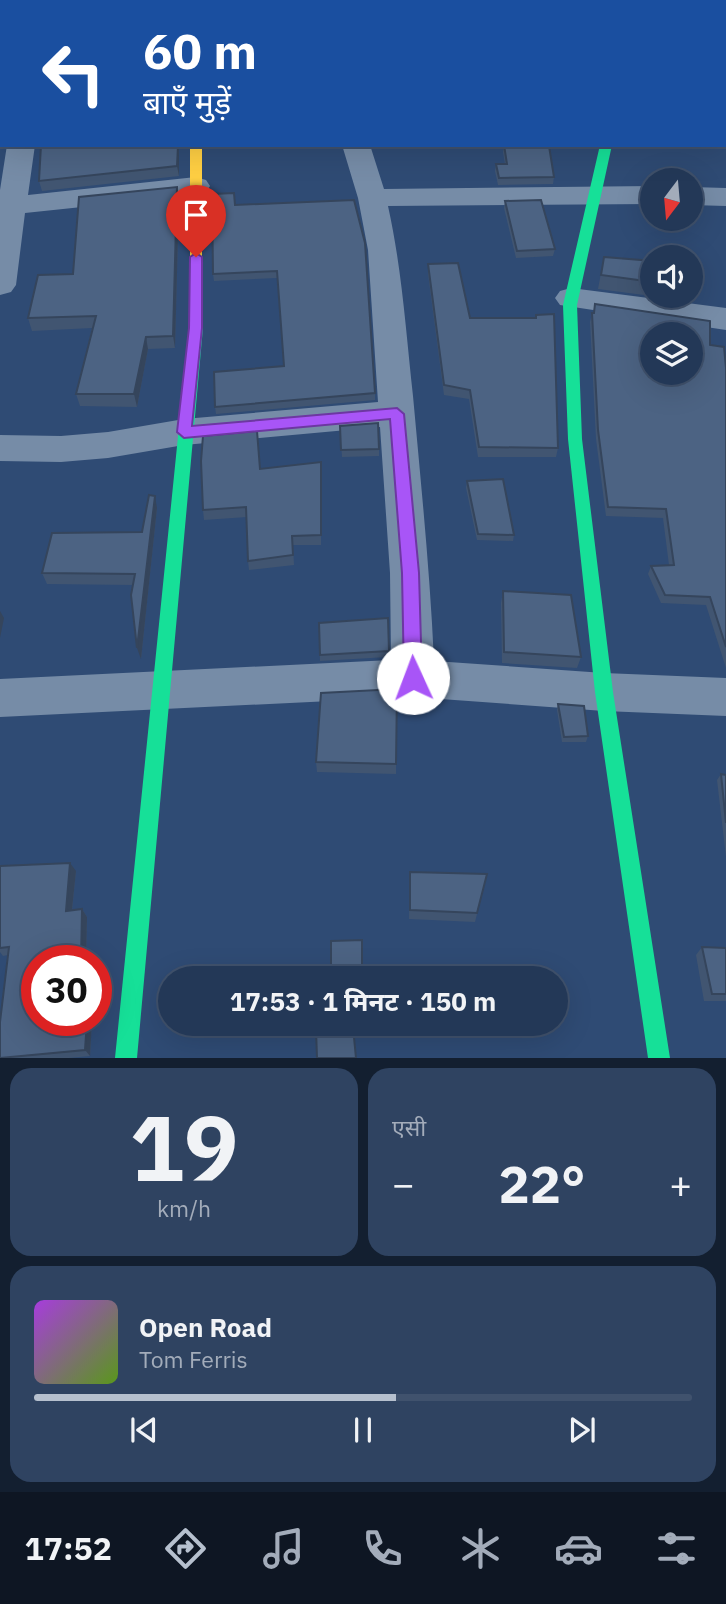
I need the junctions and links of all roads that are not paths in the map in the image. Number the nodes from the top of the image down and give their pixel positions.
1 (21, 147) edge
2 (196, 147) edge
3 (357, 147) edge
4 (605, 147) edge
5 (196, 186) junction
6 (593, 194) junction
7 (640, 195) edge
8 (704, 196) edge
9 (726, 197) edge
10 (373, 198) junction
11 (6, 206) edge
12 (0, 285) edge
13 (571, 299) junction
14 (726, 319) edge
15 (397, 414) junction
16 (184, 432) junction
17 (0, 448) edge
18 (413, 678) junction
19 (163, 690) junction
20 (604, 692) junction
21 (726, 696) edge
22 (0, 698) edge
23 (126, 1058) edge
24 (659, 1058) edge

1 - 11 street
2 - 5 street
3 - 10 street
4 - 6 street
5 - 11 street
5 - 16 street
6 - 7 street
6 - 10 street
6 - 13 street
8 - 9 street
10 - 15 street
11 - 12 street
13 - 14 street
13 - 20 street
15 - 16 street
15 - 18 street
16 - 17 street
16 - 19 street
18 - 19 street
18 - 20 street
19 - 22 street
19 - 23 street
20 - 21 street
20 - 24 street

